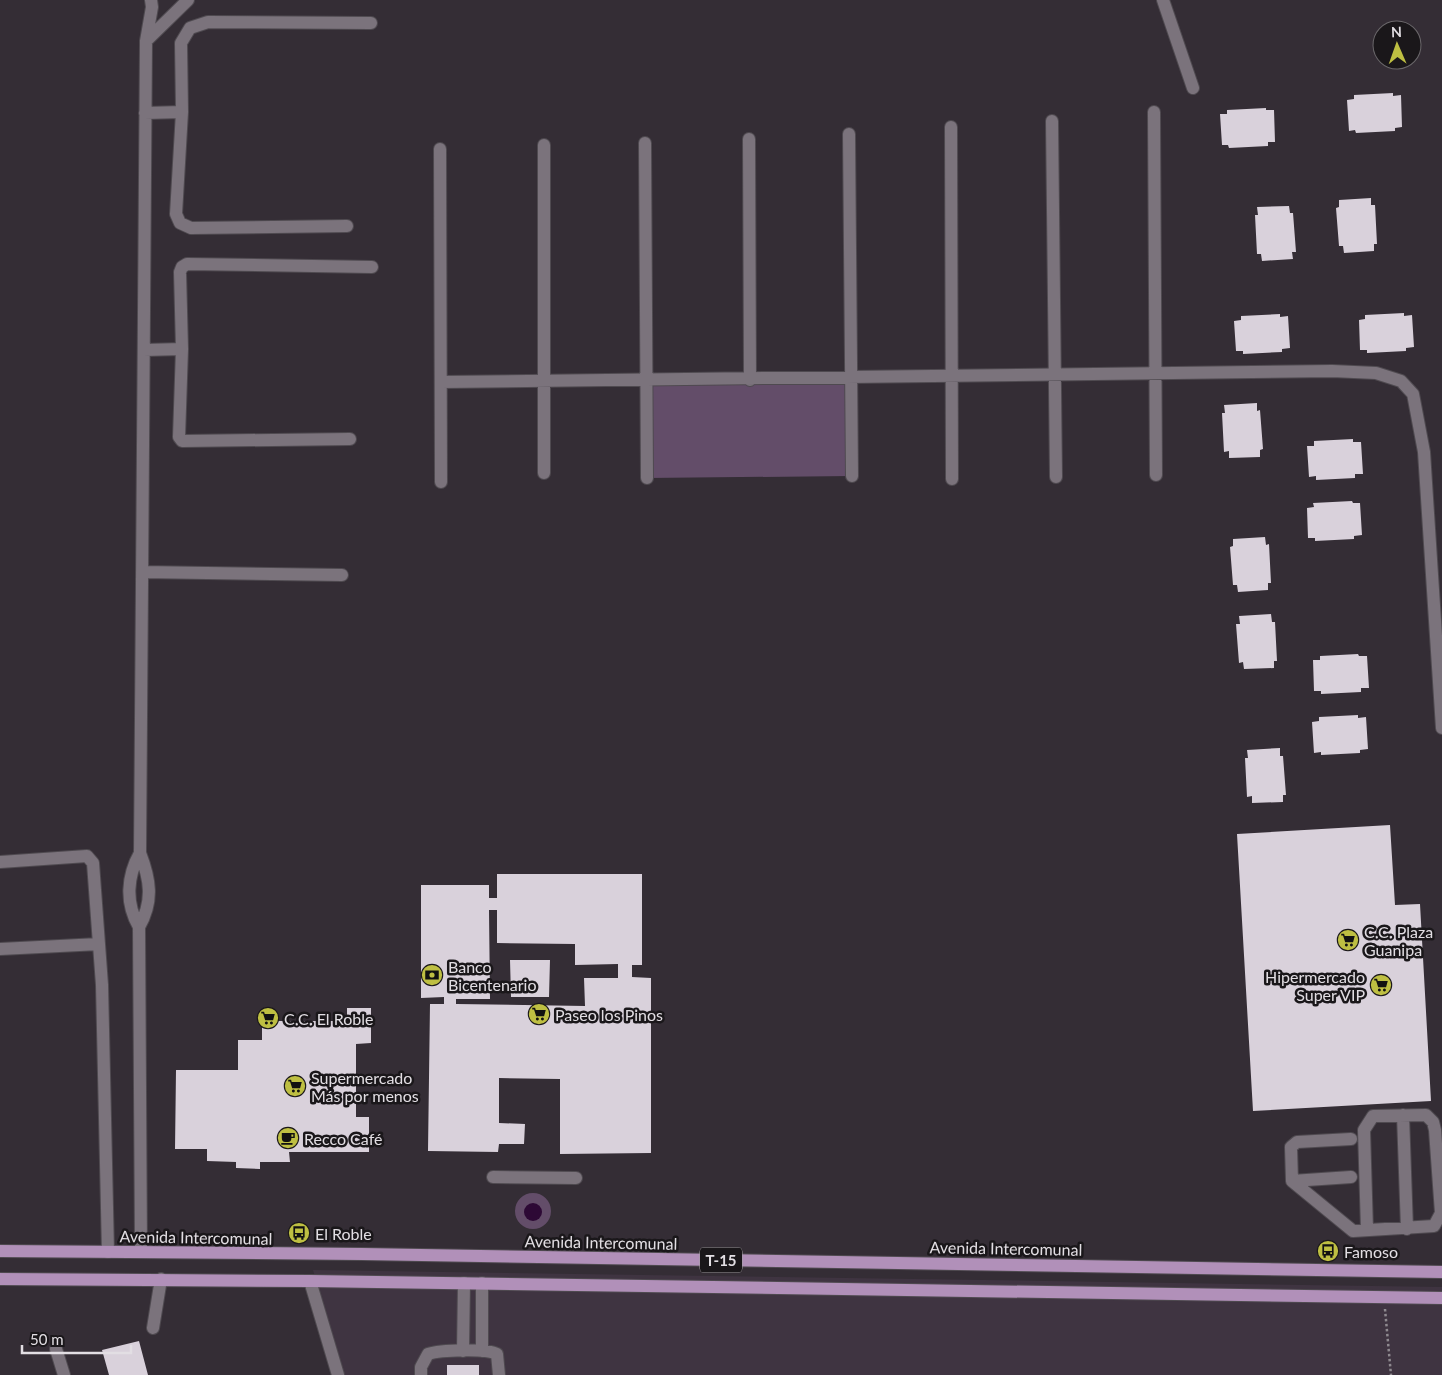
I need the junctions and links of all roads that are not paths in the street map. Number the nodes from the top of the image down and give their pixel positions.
1 (188, 0) edge
2 (1163, 0) edge
3 (154, 2) edge
4 (371, 23) dead end
5 (146, 41) junction
6 (1193, 88) dead end
7 (182, 112) junction
8 (1154, 112) dead end
9 (145, 113) junction
10 (1052, 122) dead end
11 (951, 127) dead end
12 (849, 134) dead end
13 (749, 139) dead end
14 (645, 143) dead end
15 (544, 145) dead end
16 (440, 149) dead end
17 (347, 226) dead end
18 (372, 267) dead end
19 (182, 349) junction
20 (144, 350) junction
21 (1156, 374) junction
22 (1054, 376) junction
23 (851, 378) junction
24 (951, 378) junction
25 (646, 380) junction
26 (750, 380) junction
27 (441, 382) junction
28 (544, 382) junction
29 (350, 439) dead end
30 (544, 473) dead end
31 (1156, 475) dead end
32 (852, 476) dead end
33 (1056, 477) dead end
34 (647, 478) dead end
35 (952, 478) dead end
36 (442, 482) dead end
37 (142, 572) junction
38 (342, 575) dead end
39 (1442, 728) edge
40 (140, 853) junction
41 (0, 862) edge
42 (139, 926) junction
43 (99, 944) junction
44 (0, 949) edge
45 (1402, 1115) junction
46 (1351, 1139) dead end
47 (493, 1177) dead end
48 (1351, 1177) dead end
49 (576, 1178) dead end
50 (1292, 1181) junction
51 (1407, 1229) junction
52 (1367, 1230) junction
53 (0, 1251) edge
54 (108, 1252) junction
55 (141, 1252) junction
56 (1442, 1272) edge
57 (0, 1279) edge
58 (161, 1279) junction
59 (310, 1281) junction
60 (464, 1283) junction
61 (482, 1283) junction
62 (1442, 1298) edge
63 (153, 1328) dead end
64 (56, 1349) dead end
65 (463, 1351) junction
66 (482, 1351) junction
67 (64, 1375) edge
68 (338, 1375) edge
69 (421, 1375) edge
70 (499, 1375) edge

1 - 5 street
2 - 6 street
3 - 5 street
4 - 7 street
5 - 9 street
7 - 9 street
7 - 17 street
8 - 21 street
9 - 20 street
10 - 22 street
11 - 24 street
12 - 23 street
13 - 26 street
14 - 25 street
15 - 28 street
16 - 27 street
18 - 19 street
19 - 20 street
19 - 29 street
20 - 37 street
21 - 22 street
21 - 31 street
21 - 39 street
22 - 24 street
22 - 33 street
23 - 24 street
23 - 26 street
23 - 32 street
24 - 35 street
25 - 26 street
25 - 28 street
25 - 34 street
27 - 28 street
27 - 36 street
28 - 30 street
37 - 38 street
37 - 40 street
40 - 42 street
40 - 42 street
41 - 43 street
42 - 55 street
43 - 44 street
43 - 54 street
45 - 51 street
45 - 51 street
45 - 52 street
46 - 50 street
47 - 49 street
48 - 50 street
50 - 52 street
51 - 52 street
53 - 54 main road, Avenida Intercomunal / T-15
54 - 55 main road, Avenida Intercomunal / T-15
55 - 56 main road, Avenida Intercomunal / T-15
57 - 58 main road, T-15
58 - 59 main road, T-15
58 - 63 street
59 - 60 main road, T-15
59 - 68 street
60 - 61 main road, T-15
60 - 65 street
61 - 62 main road, T-15
61 - 66 street
64 - 67 street
65 - 66 street
65 - 69 street
66 - 70 street

